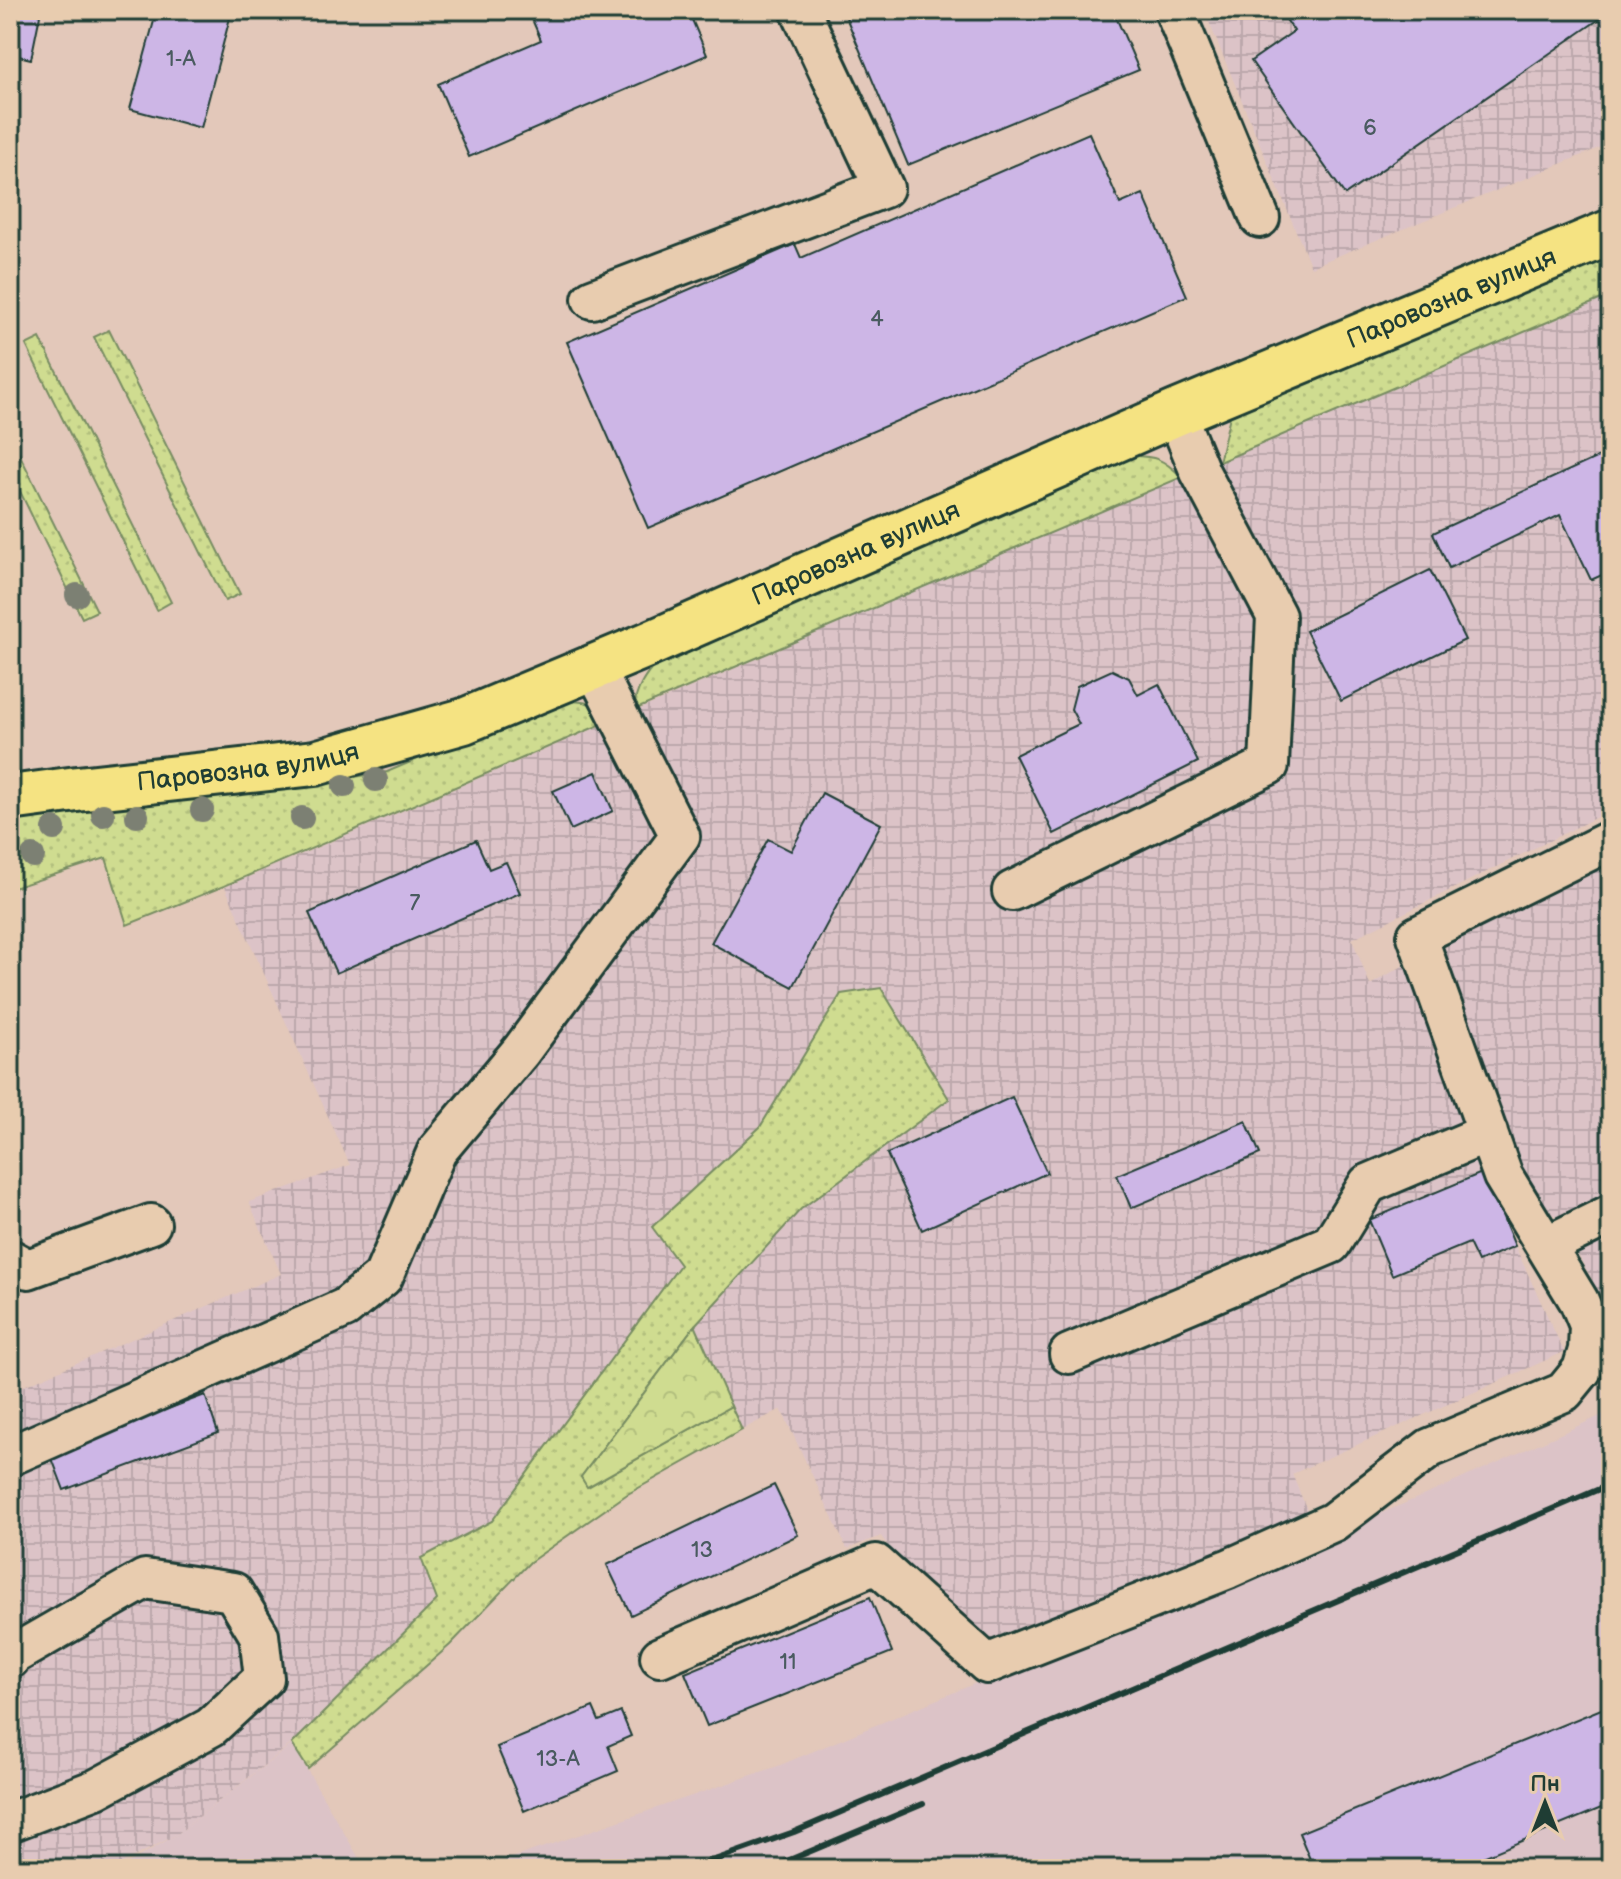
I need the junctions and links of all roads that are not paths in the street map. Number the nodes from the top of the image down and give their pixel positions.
1 (800, 10) edge
2 (1174, 10) edge
3 (1260, 218) dead end
4 (1611, 232) edge
5 (592, 299) dead end
6 (1176, 413) junction
7 (594, 667) junction
8 (10, 789) edge
9 (77, 789) junction
10 (10, 798) edge
11 (1611, 840) edge
12 (1012, 891) dead end
13 (1488, 1133) junction
14 (1611, 1214) edge
15 (151, 1224) dead end
16 (1546, 1246) junction
17 (10, 1259) edge
18 (1069, 1354) dead end
19 (10, 1456) edge
20 (660, 1657) dead end
21 (10, 1659) edge
22 (10, 1822) edge

1 - 5 street
2 - 3 street
4 - 6 main road, Паровозна вулиця
6 - 7 main road, Паровозна вулиця
6 - 12 street
7 - 9 main road, Паровозна вулиця
7 - 19 street
8 - 9 main road, Паровозна вулиця
9 - 10 main road, Паровозна вулиця
11 - 13 street
13 - 16 street
13 - 18 street
14 - 16 street
15 - 17 street
16 - 20 street
21 - 22 street

